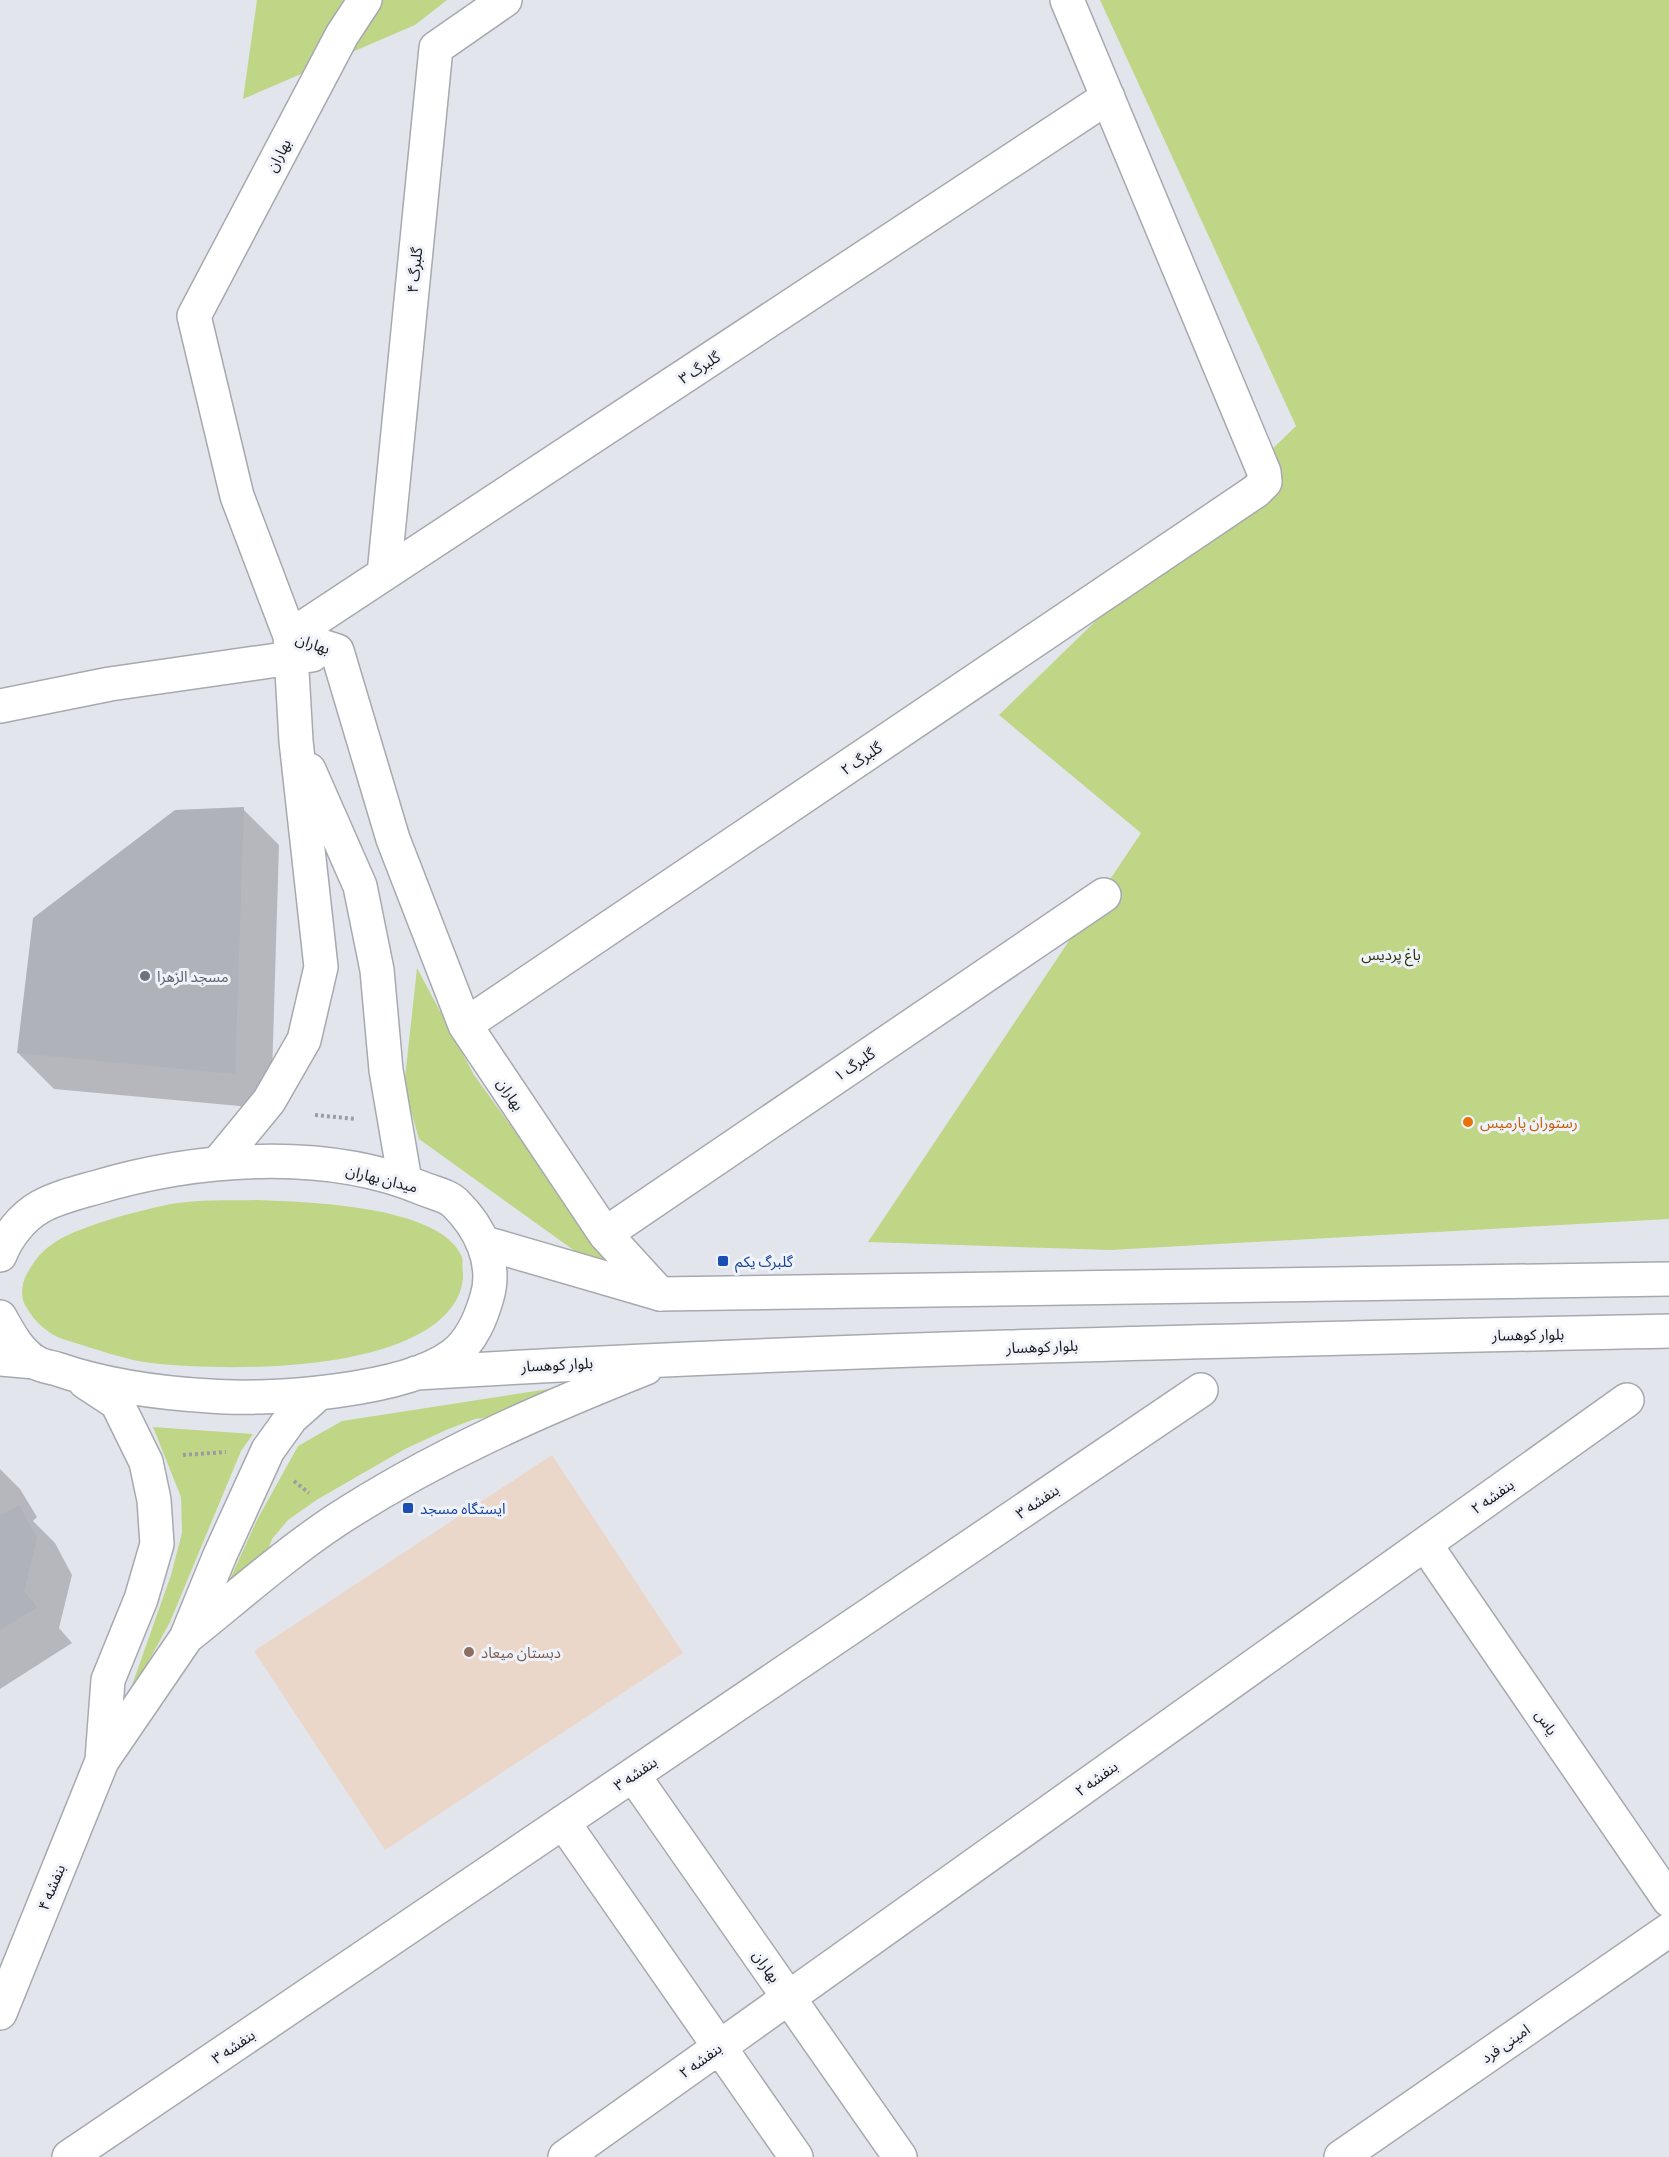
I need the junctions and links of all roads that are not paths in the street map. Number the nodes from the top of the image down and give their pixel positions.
1 (365, 0) edge
2 (505, 0) edge
3 (1067, 0) edge
4 (1108, 97) junction
5 (384, 574) junction
6 (290, 636) junction
7 (337, 651) junction
8 (0, 706) edge
9 (296, 741) junction
10 (1104, 895) dead end
11 (465, 1025) junction
12 (218, 1163) junction
13 (405, 1181) junction
14 (9, 1227) edge
15 (605, 1234) junction
16 (485, 1243) junction
17 (0, 1255) edge
18 (1669, 1279) edge
19 (660, 1294) junction
20 (0, 1317) edge
21 (1669, 1331) edge
22 (672, 1358) junction
23 (0, 1359) edge
24 (35, 1362) junction
25 (416, 1373) junction
26 (76, 1376) junction
27 (1201, 1390) dead end
28 (319, 1393) junction
29 (1627, 1400) dead end
30 (1425, 1544) junction
31 (186, 1638) junction
32 (102, 1761) junction
33 (633, 1775) junction
34 (563, 1822) junction
35 (1669, 1900) edge
36 (1669, 1930) edge
37 (789, 1998) junction
38 (0, 2013) edge
39 (719, 2047) junction
40 (69, 2157) edge
41 (565, 2157) edge
42 (796, 2157) edge
43 (900, 2157) edge
44 (1341, 2157) edge

1 - 6 street, بهاران
2 - 5 street, گلبرگ ۴
3 - 4 street
4 - 5 street, گلبرگ ۳
4 - 11 street, گلبرگ ۲
5 - 6 street, گلبرگ ۳
6 - 7 street, بهاران
6 - 9 street
7 - 8 street
7 - 11 street, بهاران
9 - 12 street
9 - 13 street
10 - 15 street, گلبرگ ۱
11 - 15 street, بهاران
12 - 13 street, میدان بهاران
12 - 14 street, میدان بهاران
13 - 16 street, میدان بهاران
14 - 17 street, میدان بهاران
15 - 19 street, بهاران
16 - 19 street
16 - 25 street, میدان بهاران
18 - 19 street
20 - 24 street, میدان بهاران
21 - 22 street, بلوار کوهسار
22 - 25 street, بلوار کوهسار
22 - 31 street
23 - 24 street
24 - 26 street, میدان بهاران
25 - 28 street, میدان بهاران
26 - 28 street, میدان بهاران
26 - 32 street
27 - 33 street, بنفشه ۳
28 - 31 street
29 - 30 street, بنفشه ۲
30 - 35 street, یاس
30 - 37 street, بنفشه ۲
31 - 32 street
32 - 38 street, بنفشه ۴
33 - 34 street, بنفشه ۳
33 - 37 street, بهاران
34 - 39 street
34 - 40 street, بنفشه ۳
36 - 44 street, امینی فرد
37 - 39 street, بنفشه ۲
37 - 43 street, بهاران
39 - 41 street, بنفشه ۲
39 - 42 street

